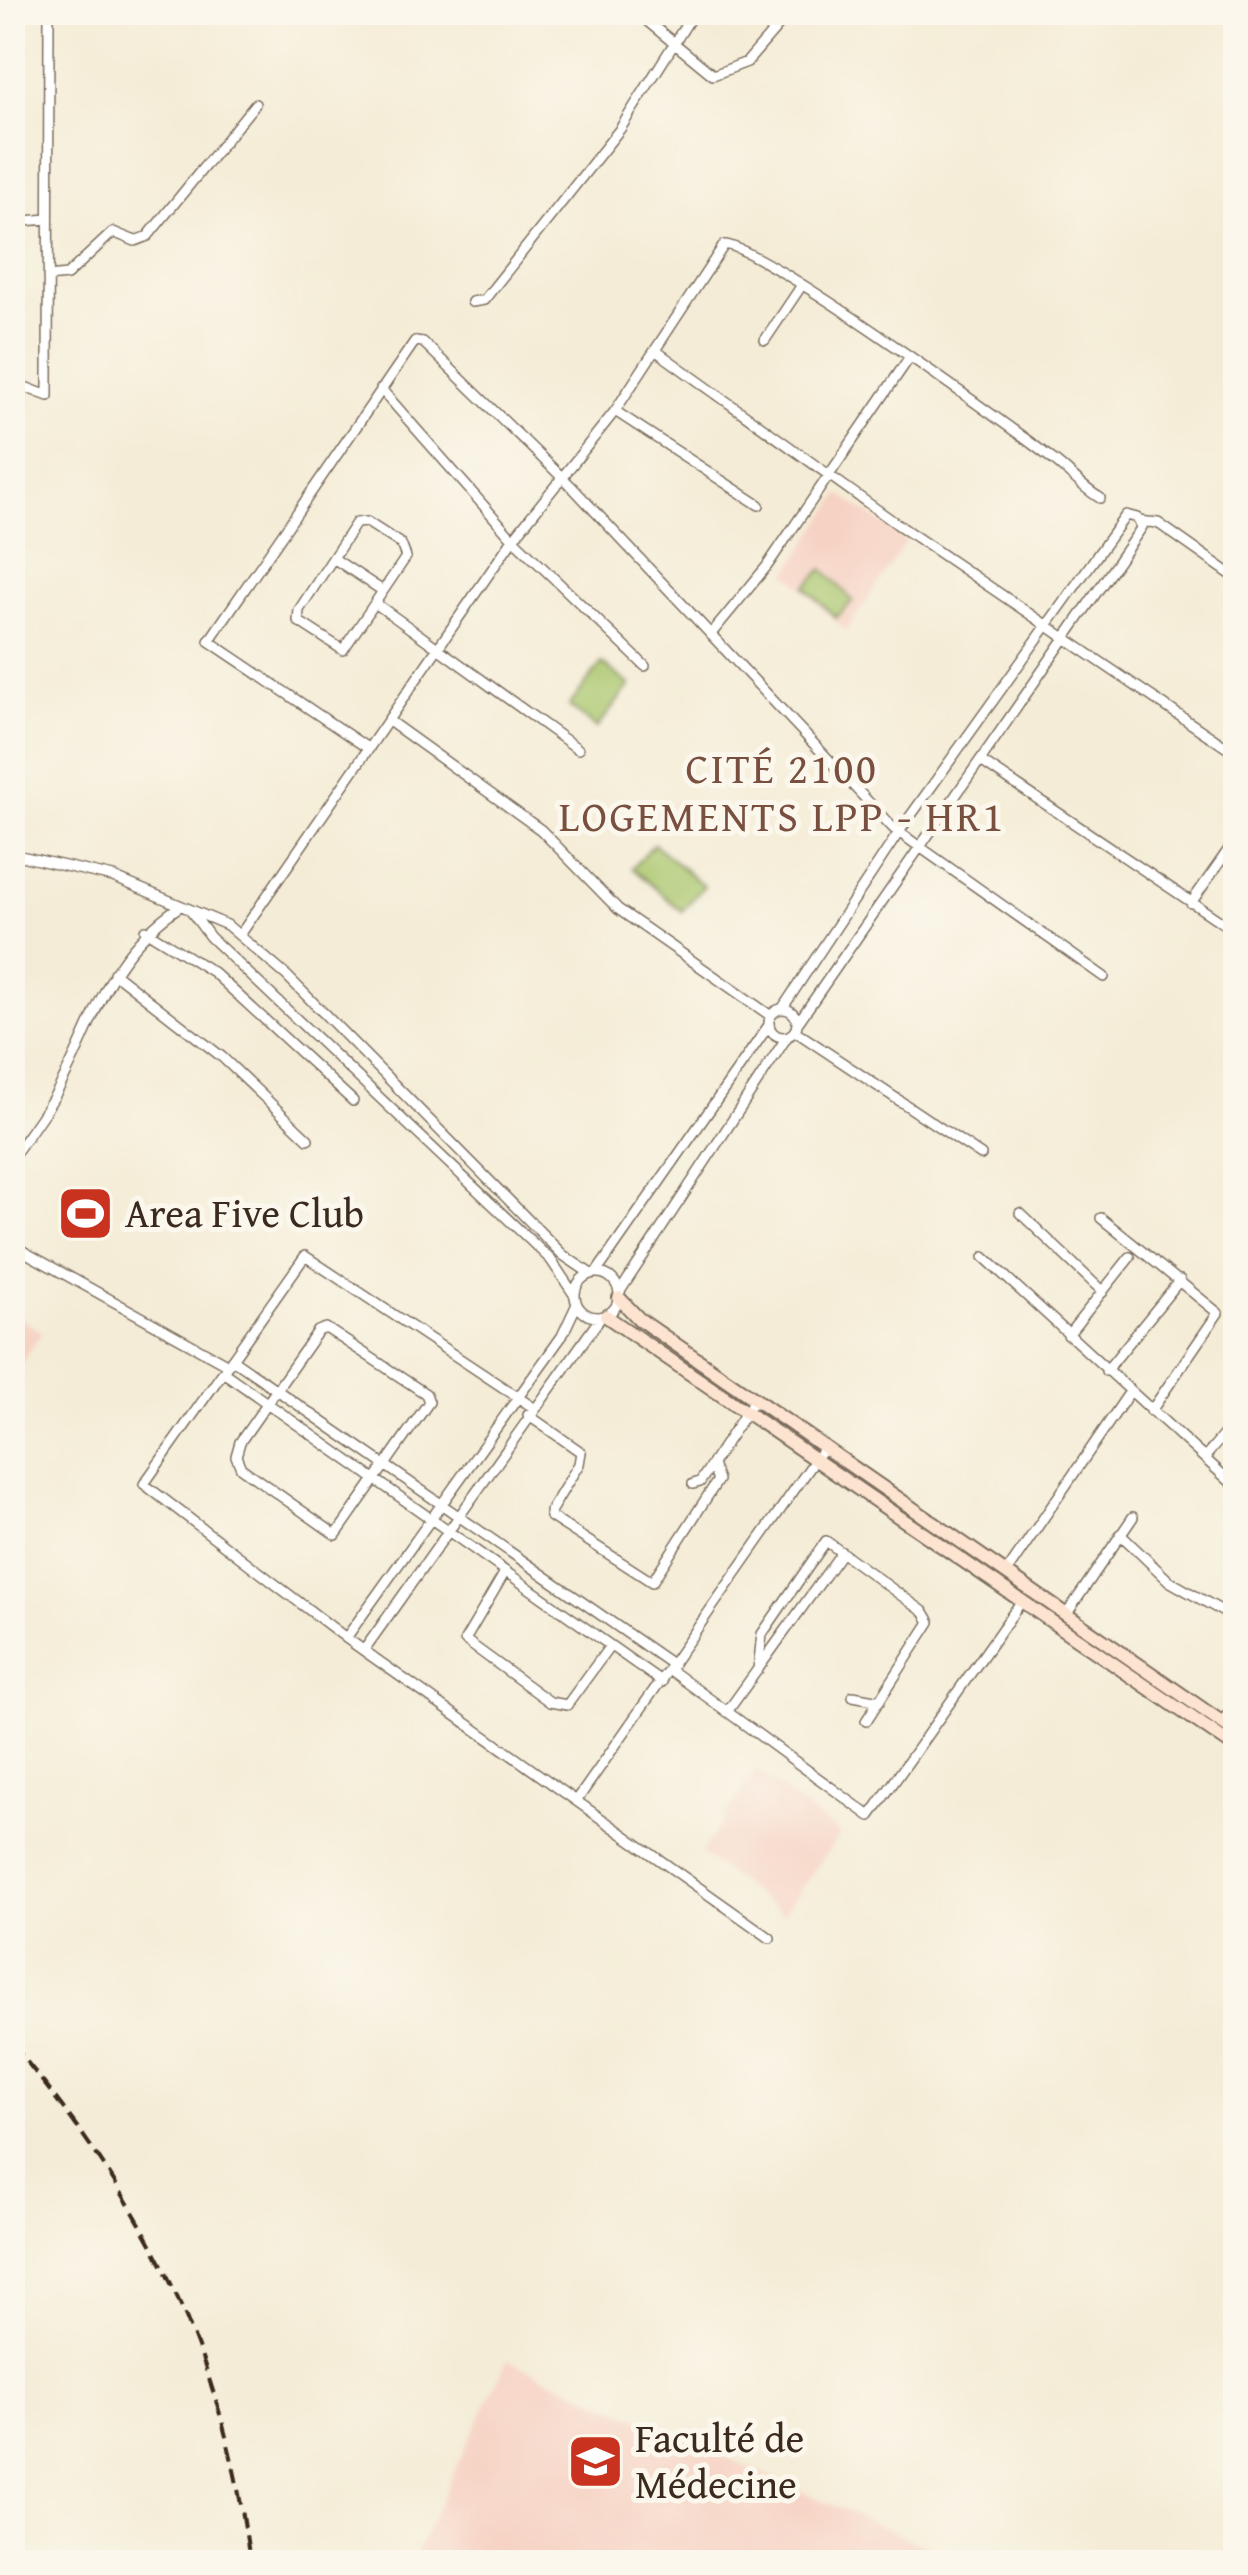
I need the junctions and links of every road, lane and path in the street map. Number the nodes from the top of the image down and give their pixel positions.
1 (49, 12) edge
2 (636, 12) edge
3 (694, 12) edge
4 (790, 12) edge
5 (674, 45) junction
6 (255, 104) dead end
7 (48, 219) junction
8 (12, 222) edge
9 (48, 277) junction
10 (802, 285) junction
11 (472, 302) dead end
12 (766, 340) dead end
13 (654, 350) junction
14 (909, 358) junction
15 (12, 382) edge
16 (382, 389) junction
17 (615, 412) junction
18 (831, 474) junction
19 (560, 476) junction
20 (1100, 498) dead end
21 (758, 506) dead end
22 (1138, 520) junction
23 (513, 539) junction
24 (333, 558) junction
25 (1236, 578) edge
26 (383, 591) junction
27 (375, 603) junction
28 (1048, 625) junction
29 (711, 634) junction
30 (1066, 638) junction
31 (438, 648) junction
32 (646, 666) dead end
33 (389, 721) junction
34 (369, 749) junction
35 (578, 749) dead end
36 (1236, 754) edge
37 (981, 761) junction
38 (899, 832) junction
39 (1236, 839) edge
40 (921, 848) junction
41 (12, 854) edge
42 (1191, 903) junction
43 (185, 908) junction
44 (146, 930) junction
45 (1236, 932) edge
46 (240, 935) junction
47 (114, 973) junction
48 (1104, 977) dead end
49 (782, 1009) junction
50 (770, 1021) junction
51 (793, 1031) junction
52 (353, 1101) dead end
53 (308, 1139) dead end
54 (981, 1155) dead end
55 (12, 1158) edge
56 (1020, 1213) dead end
57 (1100, 1218) dead end
58 (12, 1245) edge
59 (984, 1256) dead end
60 (1130, 1257) dead end
61 (593, 1274) junction
62 (1180, 1280) junction
63 (1103, 1292) junction
64 (619, 1296) junction
65 (576, 1300) junction
66 (603, 1316) junction
67 (1068, 1335) junction
68 (228, 1365) junction
69 (1106, 1371) junction
70 (276, 1390) junction
71 (1129, 1394) junction
72 (516, 1396) junction
73 (755, 1399) junction
74 (267, 1403) junction
75 (1151, 1411) junction
76 (531, 1412) junction
77 (745, 1413) junction
78 (1236, 1420) edge
79 (825, 1446) junction
80 (1204, 1456) junction
81 (816, 1460) junction
82 (712, 1464) junction
83 (388, 1466) junction
84 (377, 1482) junction
85 (693, 1484) dead end
86 (1236, 1487) edge
87 (441, 1503) junction
88 (458, 1515) junction
89 (1133, 1518) dead end
90 (430, 1519) junction
91 (447, 1531) junction
92 (1120, 1534) junction
93 (842, 1552) junction
94 (505, 1572) junction
95 (1006, 1573) junction
96 (1021, 1602) junction
97 (1066, 1614) junction
98 (1236, 1620) edge
99 (346, 1638) junction
100 (610, 1646) junction
101 (364, 1650) junction
102 (671, 1667) junction
103 (758, 1670) junction
104 (662, 1682) junction
105 (853, 1696) dead end
106 (880, 1701) junction
107 (1236, 1704) edge
108 (727, 1712) junction
109 (1199, 1715) junction
110 (866, 1721) dead end
111 (1222, 1722) junction
112 (1236, 1732) edge
113 (1236, 1748) edge
114 (577, 1800) junction
115 (770, 1938) dead end

1 - 7 street
2 - 5 street
3 - 5 street
4 - 5 street
5 - 11 street
6 - 9 street
7 - 8 street
7 - 9 street
9 - 15 street
10 - 12 street
10 - 13 street
10 - 14 street
13 - 17 street
13 - 18 street
14 - 18 street
14 - 20 street
16 - 19 street
16 - 23 street
16 - 34 street
17 - 19 street
17 - 21 street
18 - 28 street
18 - 29 street
19 - 23 street
19 - 29 street
22 - 25 street
22 - 28 street
22 - 30 street
23 - 31 street
23 - 32 street
24 - 26 street
24 - 26 street
24 - 27 street
26 - 27 street
27 - 31 street
28 - 30 street
28 - 38 street
29 - 38 street
30 - 36 street
30 - 37 street
31 - 33 street
31 - 35 street
33 - 34 street
33 - 50 street
34 - 46 street
37 - 40 street
37 - 42 street
38 - 40 street
38 - 49 street
39 - 42 street
40 - 48 street
40 - 51 street
41 - 43 street
42 - 45 street
43 - 44 street
43 - 46 street
43 - 65 street
44 - 47 street
44 - 52 street
46 - 61 street
47 - 53 street
47 - 55 street
49 - 50 street
49 - 51 street
50 - 51 street
50 - 61 street
51 - 54 street
51 - 64 street
56 - 63 street
57 - 62 street
58 - 68 street
59 - 67 street
60 - 63 street
61 - 64 street
61 - 65 street
62 - 69 street
62 - 75 street
63 - 67 street
64 - 66 street
64 - 73 street
65 - 66 street
65 - 72 street
66 - 76 street
66 - 77 street
67 - 69 street
68 - 70 street
68 - 72 street
68 - 74 street
68 - 99 street
69 - 71 street
70 - 74 street
70 - 83 street
70 - 83 street
71 - 75 street
71 - 95 street
72 - 76 street
72 - 87 street
73 - 77 street
73 - 79 street
74 - 84 street
74 - 84 street
75 - 80 street
76 - 82 street
76 - 88 street
77 - 81 street
77 - 82 street
78 - 80 street
79 - 81 street
79 - 95 street
80 - 86 street
81 - 96 street
81 - 102 street
82 - 85 street
83 - 84 street
83 - 87 street
84 - 90 street
87 - 88 street
87 - 90 street
88 - 91 street
88 - 102 street
89 - 92 street
90 - 91 street
90 - 99 street
91 - 94 street
91 - 101 street
92 - 97 street
92 - 98 street
93 - 103 street
93 - 103 street
93 - 106 street
94 - 100 street
94 - 100 street
95 - 97 street
96 - 108 street
96 - 109 street
97 - 109 street
99 - 101 street
100 - 104 street
101 - 114 street
102 - 104 street
102 - 108 street
103 - 108 street
104 - 114 street
105 - 106 street
106 - 110 street
107 - 111 street
109 - 111 street
109 - 113 street
111 - 112 street
114 - 115 street

